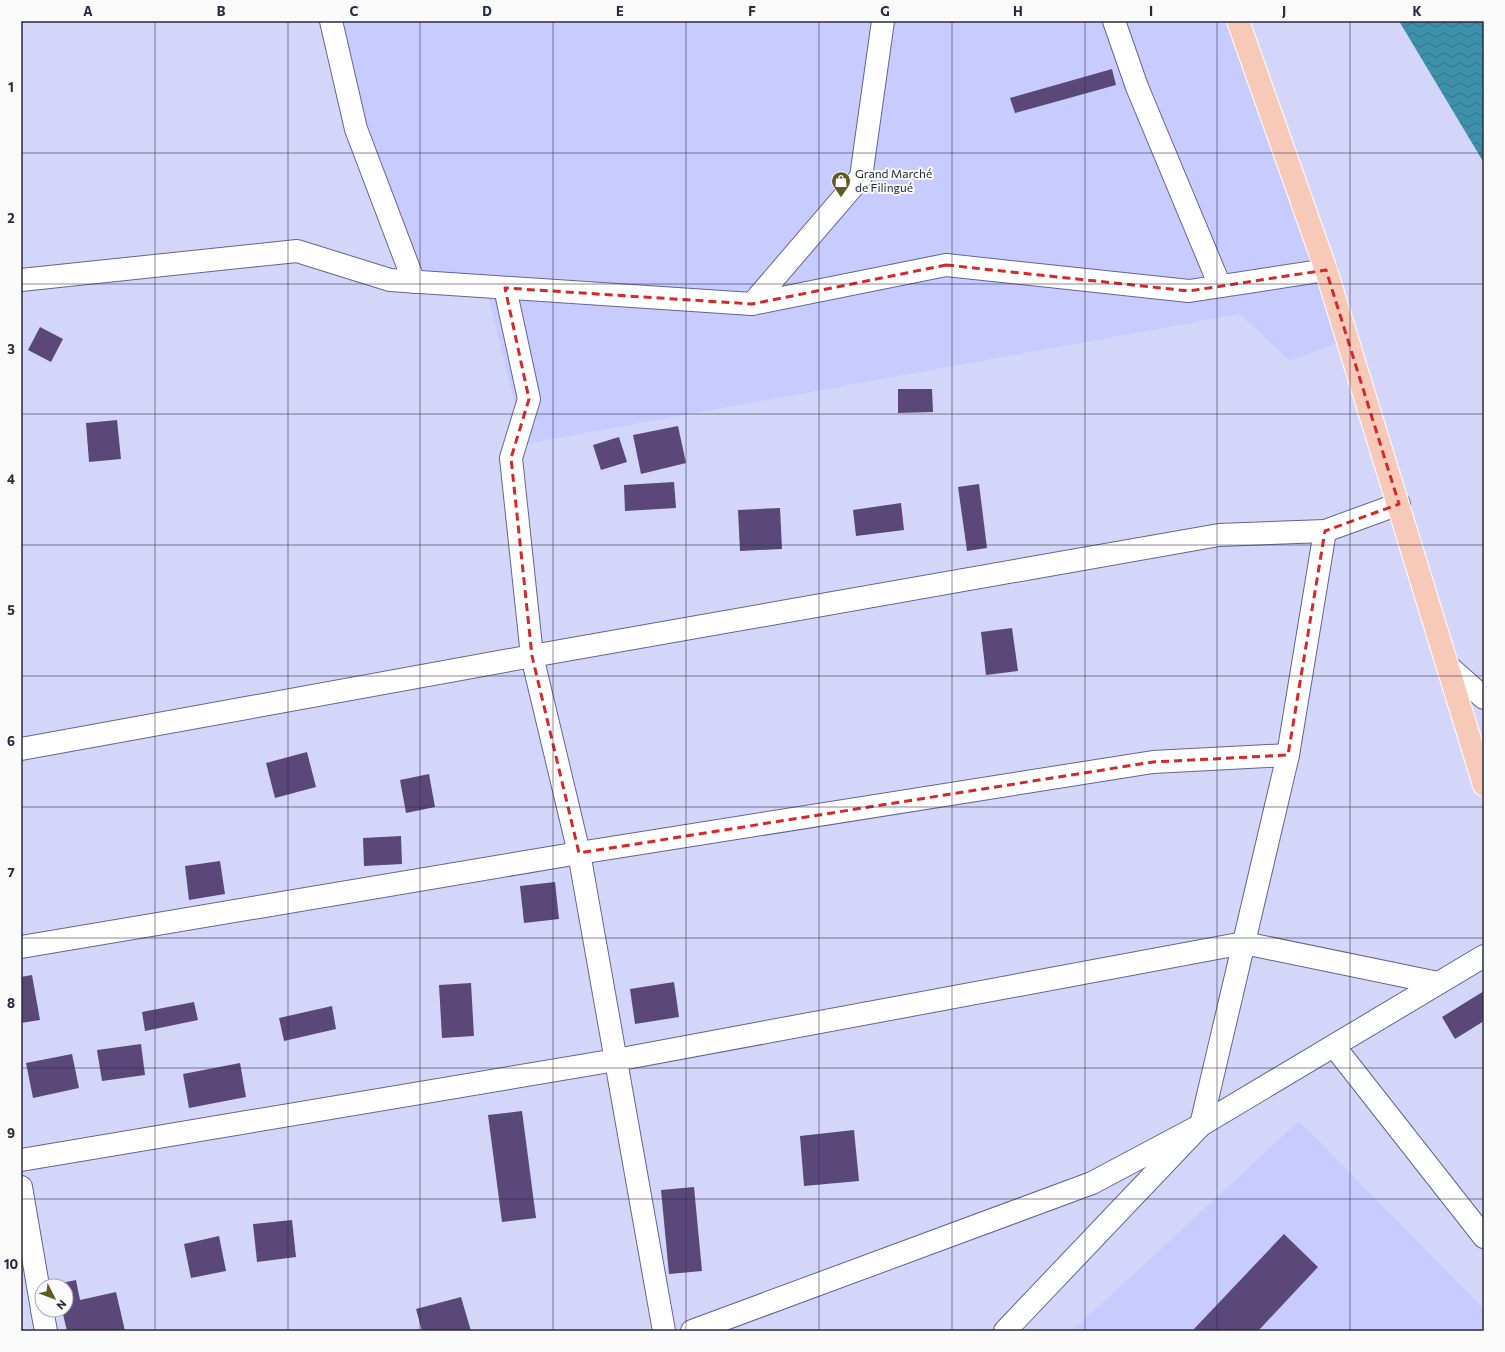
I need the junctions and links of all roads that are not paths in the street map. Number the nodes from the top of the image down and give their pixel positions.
1 (331, 21) edge
2 (883, 21) edge
3 (1114, 21) edge
4 (1238, 21) edge
5 (1326, 270) junction
6 (21, 280) edge
7 (414, 282) junction
8 (1220, 286) junction
9 (505, 288) junction
10 (752, 304) junction
11 (1399, 504) junction
12 (1325, 531) junction
13 (532, 656) junction
14 (1448, 666) junction
15 (1484, 698) edge
16 (21, 749) edge
17 (1288, 755) junction
18 (1484, 785) edge
19 (579, 854) junction
20 (1244, 942) junction
21 (21, 947) edge
22 (1484, 956) edge
23 (1438, 983) junction
24 (1334, 1046) junction
25 (616, 1060) junction
26 (1201, 1125) junction
27 (21, 1160) edge
28 (21, 1187) edge
29 (1484, 1237) edge
30 (37, 1278) edge
31 (44, 1318) edge
32 (46, 1331) edge
33 (664, 1331) edge
34 (692, 1331) edge
35 (1005, 1331) edge

1 - 7 street
2 - 10 street
3 - 8 street
4 - 5 main road
5 - 8 street
5 - 11 main road
6 - 7 street
7 - 9 street
8 - 10 street
9 - 10 street
9 - 13 street
11 - 12 street
11 - 14 main road
12 - 13 street
12 - 17 street
13 - 16 street
13 - 19 street
14 - 15 street
14 - 18 main road
17 - 19 street
17 - 20 street
19 - 21 street
19 - 25 street
20 - 23 street
20 - 25 street
20 - 26 street
22 - 23 street
23 - 24 street
24 - 26 street
24 - 29 street
25 - 27 street
25 - 33 street
26 - 34 street
26 - 35 street
28 - 30 street
31 - 32 street

